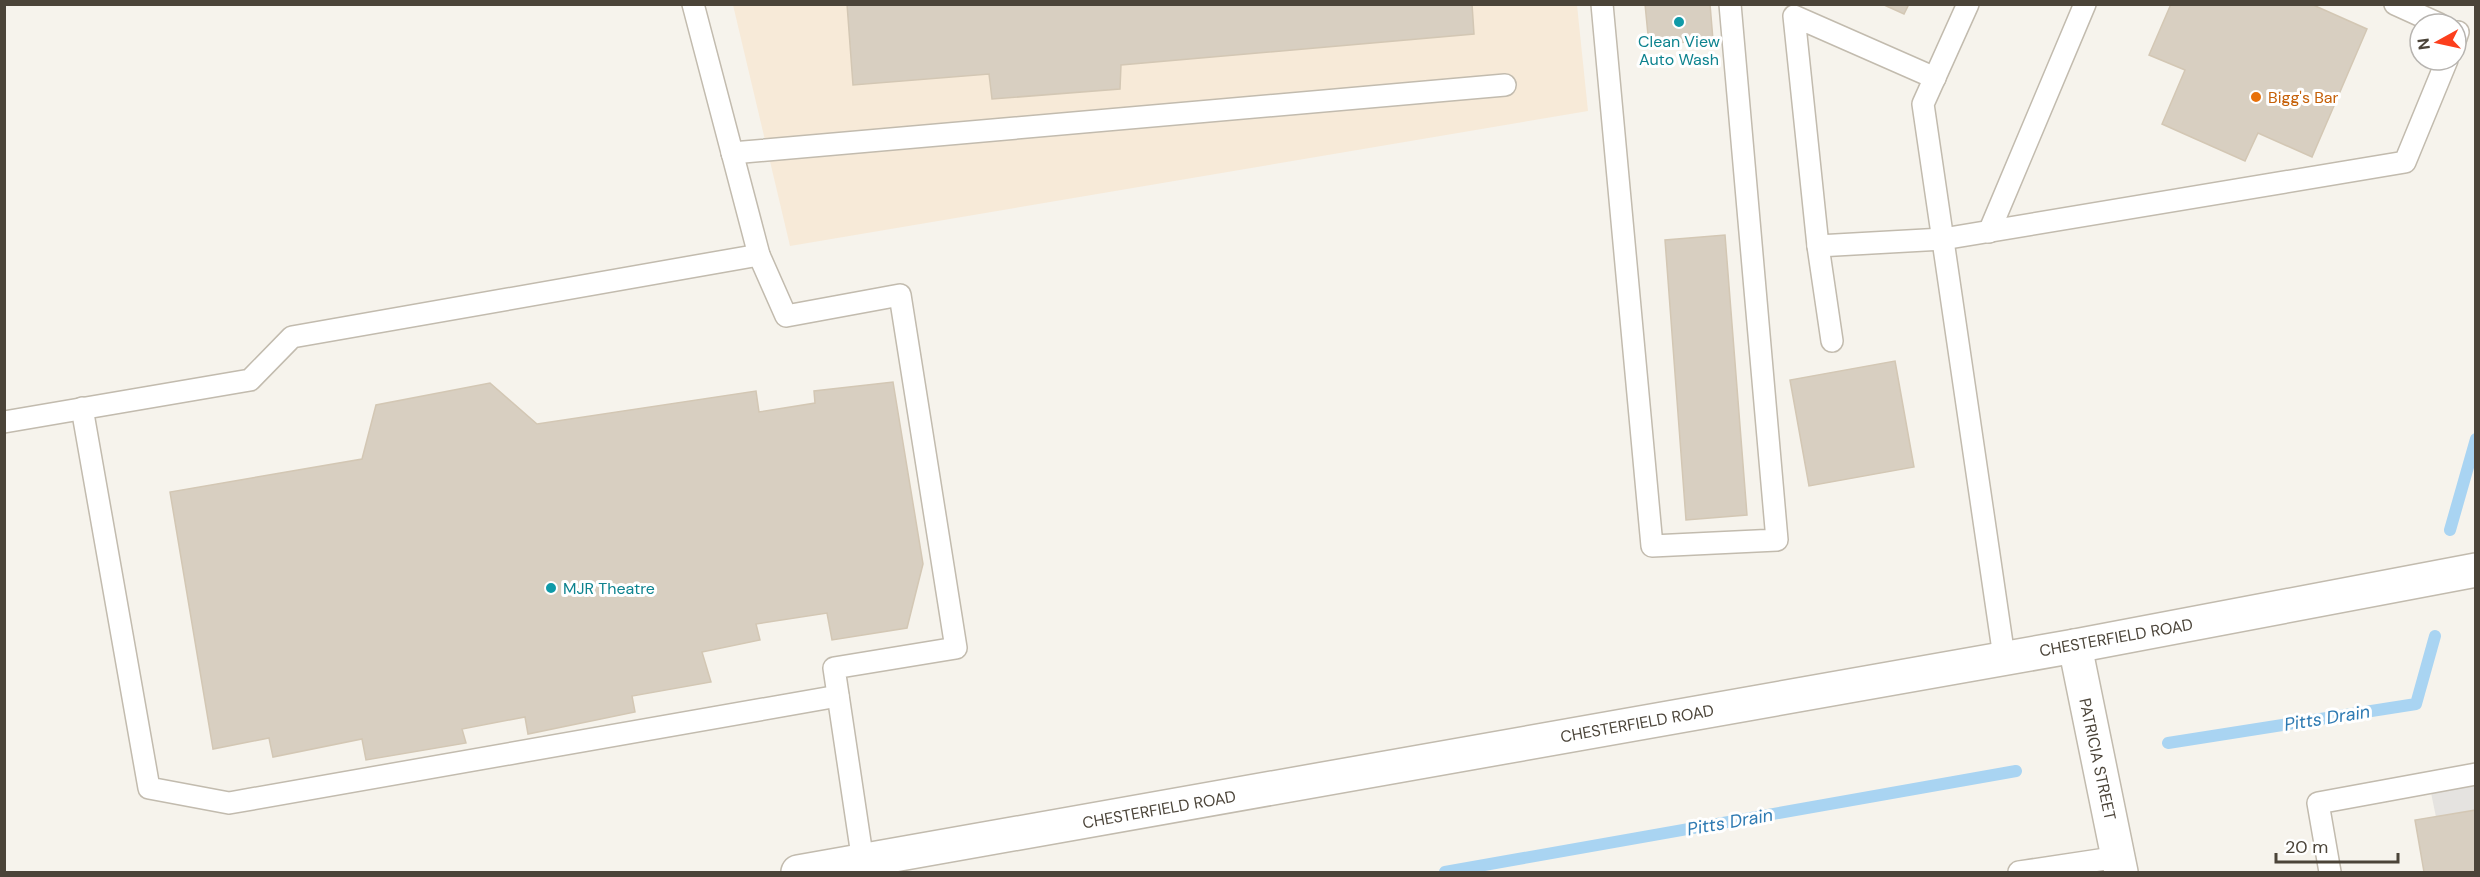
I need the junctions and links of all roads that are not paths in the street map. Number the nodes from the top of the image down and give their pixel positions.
1 (693, 4) edge
2 (1602, 4) edge
3 (1730, 4) edge
4 (1968, 4) edge
5 (2085, 4) edge
6 (2395, 4) edge
7 (2413, 12) edge
8 (2442, 72) edge
9 (1935, 78) junction
10 (1505, 85) dead end
11 (732, 153) junction
12 (1989, 232) junction
13 (1943, 239) junction
14 (1818, 246) junction
15 (759, 255) junction
16 (1832, 341) dead end
17 (82, 408) junction
18 (4, 422) edge
19 (2475, 570) edge
20 (2075, 646) junction
21 (2004, 657) junction
22 (838, 696) junction
23 (2475, 774) edge
24 (862, 862) junction
25 (2120, 865) edge
26 (798, 873) edge
27 (2019, 873) edge
28 (2330, 873) edge

1 - 11 lane
2 - 3 lane
4 - 9 lane
5 - 12 lane
6 - 7 lane
8 - 12 lane
9 - 13 lane
9 - 14 lane
10 - 11 lane
11 - 15 lane
12 - 13 lane
13 - 14 lane
13 - 21 lane
14 - 16 lane
15 - 17 lane
15 - 22 lane
17 - 18 lane
17 - 22 lane
19 - 20 street, CHESTERFIELD ROAD
20 - 21 street, CHESTERFIELD ROAD
20 - 25 street, PATRICIA STREET
21 - 24 street, CHESTERFIELD ROAD
22 - 24 lane
23 - 28 lane
24 - 26 street, CHESTERFIELD ROAD
25 - 27 lane

